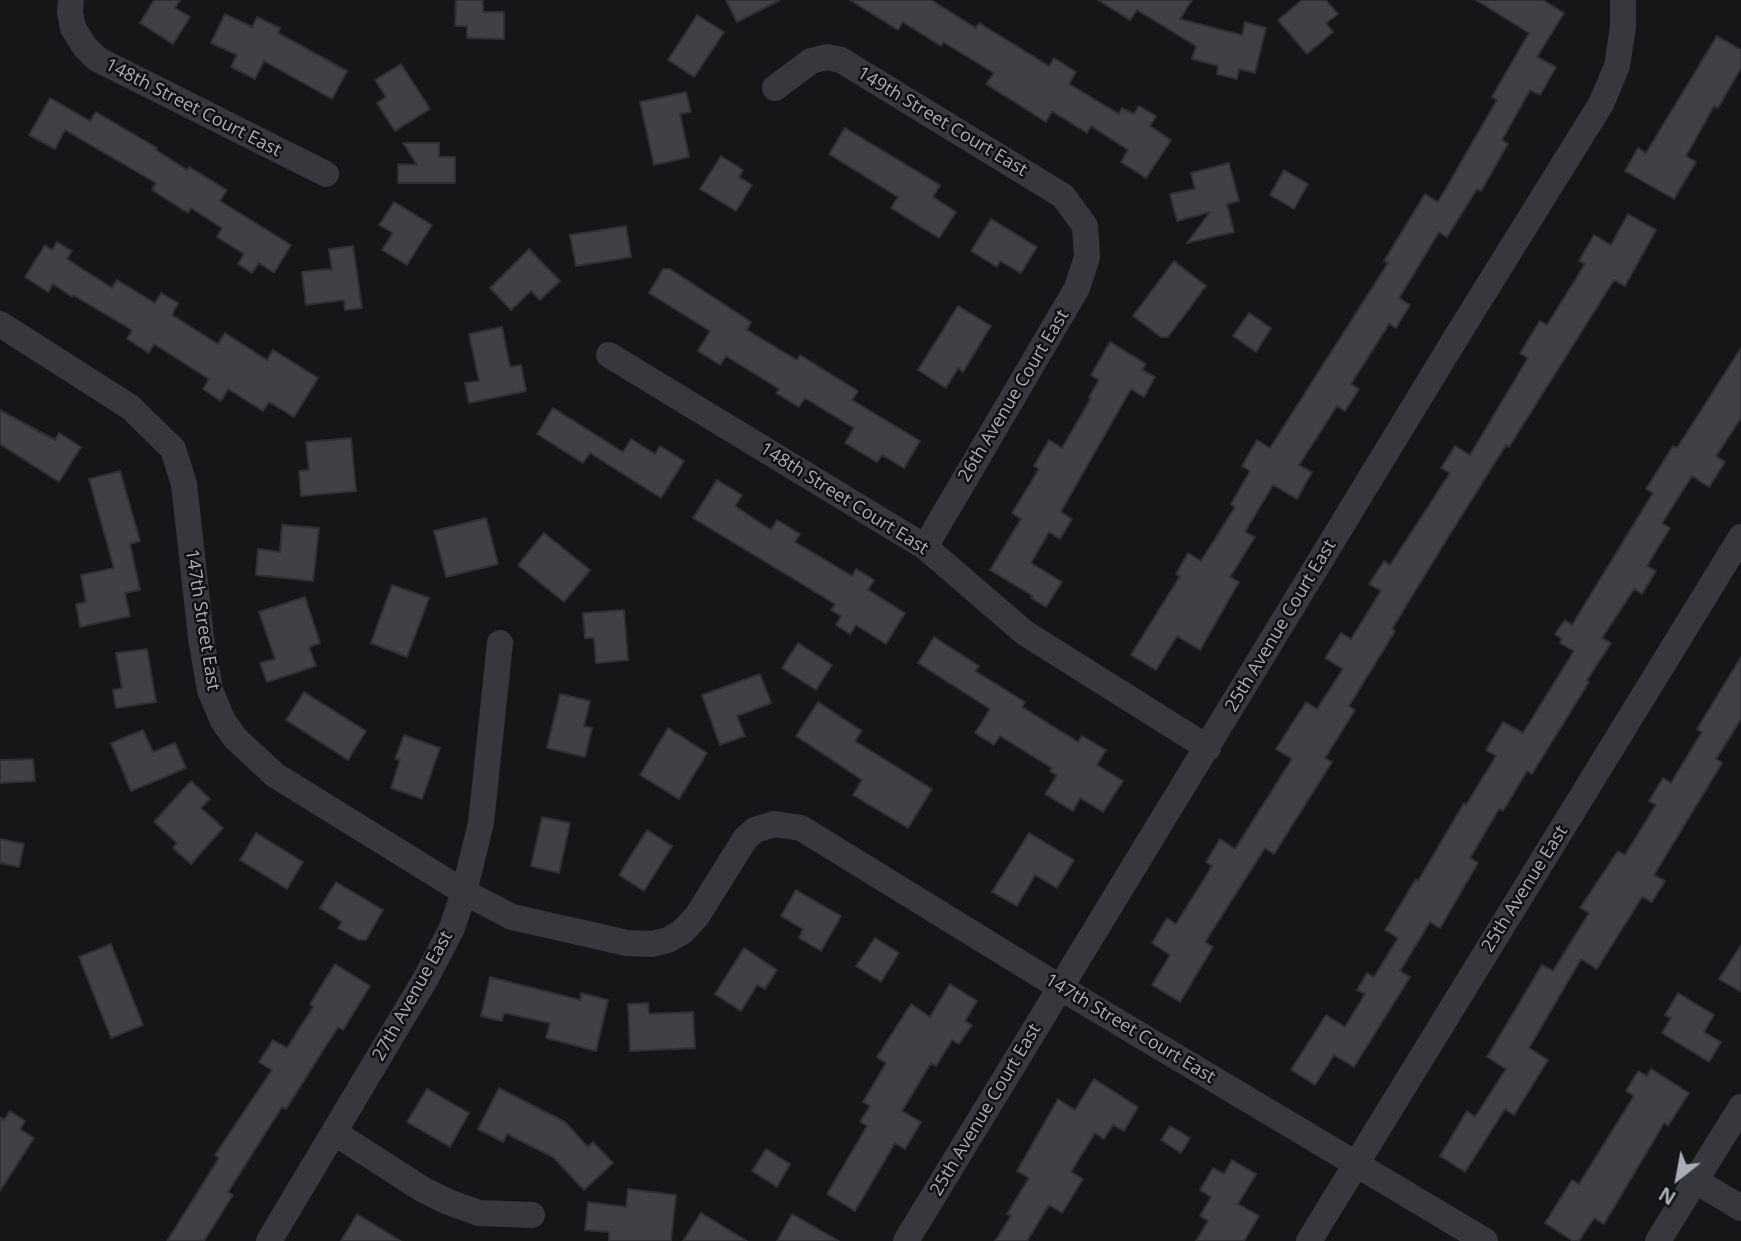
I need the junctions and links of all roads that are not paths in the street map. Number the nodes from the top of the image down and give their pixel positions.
1 (71, 0) edge
2 (1623, 0) edge
3 (775, 88) dead end
4 (326, 174) dead end
5 (1086, 241) joint
6 (0, 324) edge
7 (609, 355) dead end
8 (1741, 537) edge
9 (925, 547) junction
10 (500, 643) dead end
11 (1208, 748) junction
12 (464, 892) junction
13 (652, 944) joint
14 (1061, 988) junction
15 (1741, 1107) edge
16 (335, 1133) junction
17 (1356, 1164) junction
18 (1696, 1181) junction
19 (1741, 1209) edge
20 (532, 1215) dead end
21 (269, 1241) edge
22 (906, 1241) edge
23 (1309, 1241) edge
24 (1485, 1241) edge
25 (1658, 1241) edge

1 - 4 street, 148th Street Court East
2 - 11 street, 25th Avenue Court East
3 - 5 street, 149th Street Court East
5 - 9 street, 26th Avenue Court East
6 - 12 street, 147th Street East
7 - 9 street, 148th Street Court East
8 - 17 street, 25th Avenue East
9 - 11 street, 148th Street Court East
10 - 12 street, 27th Avenue East
11 - 14 street, 25th Avenue Court East
12 - 13 street, 147th Street East
12 - 16 street, 27th Avenue East
13 - 14 street, 147th Street Court East
14 - 17 street, 147th Street Court East
14 - 22 street, 25th Avenue Court East
15 - 18 street
16 - 20 street
16 - 21 street, 27th Avenue East
17 - 23 street, 25th Avenue East
17 - 24 street, 147th Street Court East
18 - 19 street
18 - 25 street

